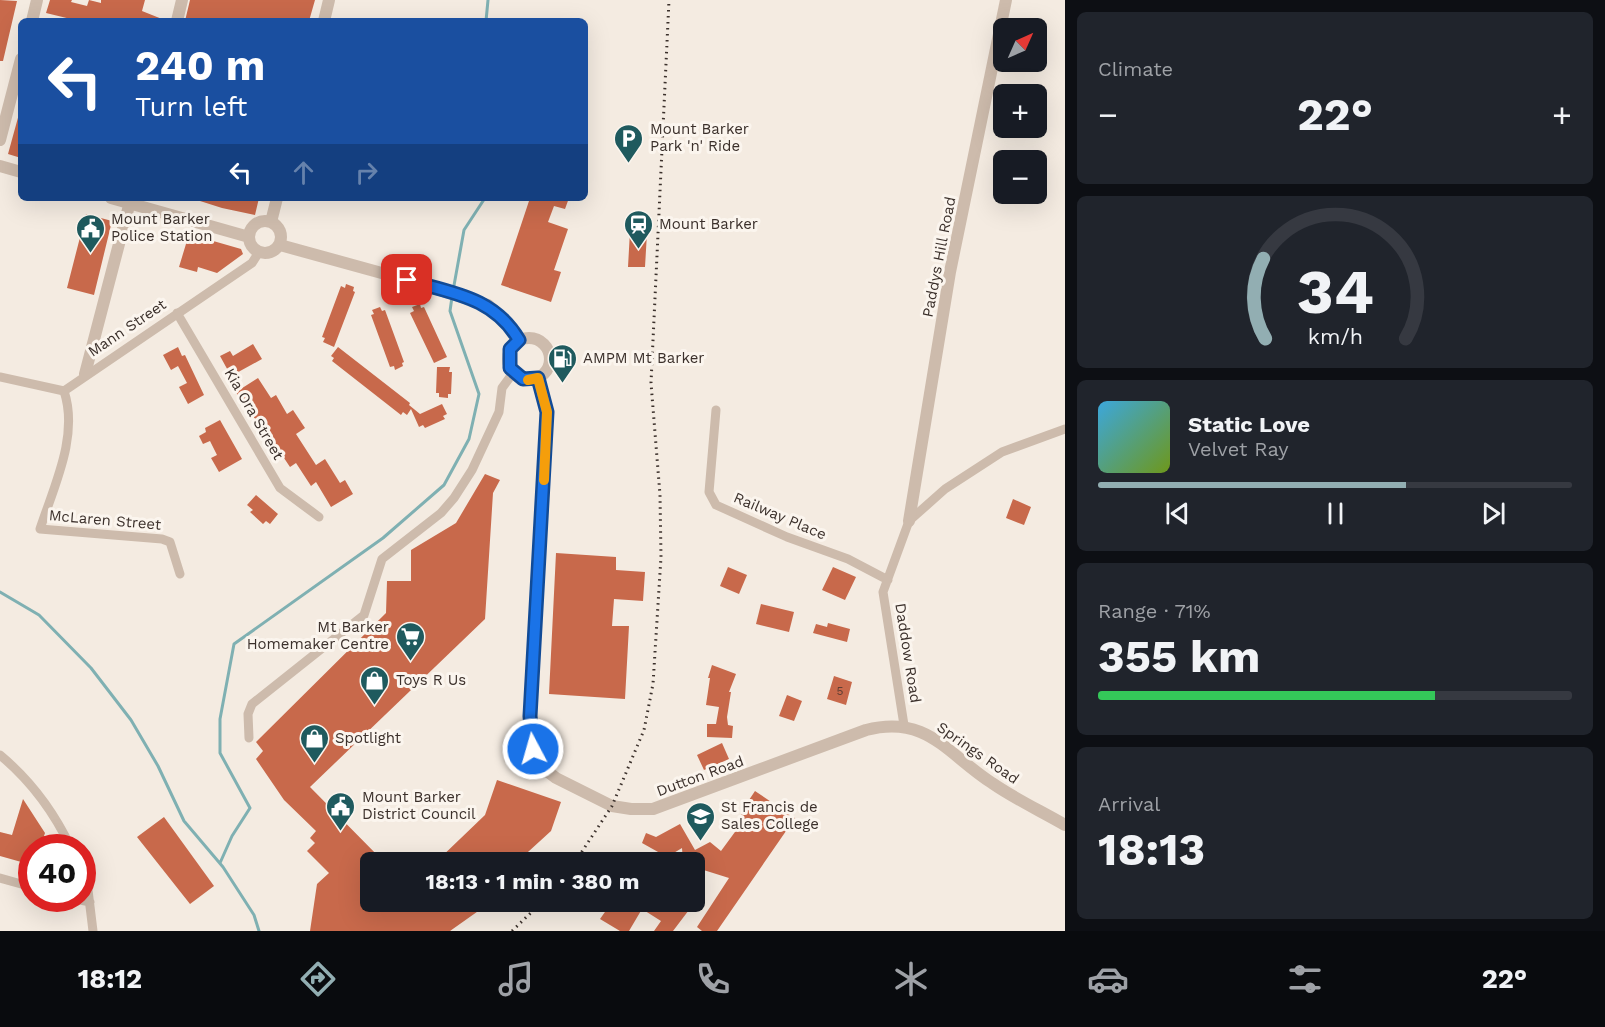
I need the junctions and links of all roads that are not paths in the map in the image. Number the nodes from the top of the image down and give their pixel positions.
1 (30, 0) edge
2 (38, 0) edge
3 (182, 0) edge
4 (329, 0) edge
5 (1006, 0) edge
6 (27, 18) edge
7 (33, 18) edge
8 (178, 18) edge
9 (325, 18) edge
10 (18, 71) edge
11 (0, 140) edge
12 (0, 166) edge
13 (18, 171) edge
14 (131, 201) edge
15 (276, 201) edge
16 (271, 222) junction
17 (249, 237) junction
18 (280, 245) junction
19 (259, 252) junction
20 (177, 312) junction
21 (519, 340) junction
22 (513, 373) junction
23 (85, 374) junction
24 (0, 377) edge
25 (538, 378) junction
26 (64, 391) junction
27 (716, 410) dead end
28 (1065, 429) edge
29 (319, 517) dead end
30 (909, 521) junction
31 (180, 574) dead end
32 (888, 580) junction
33 (904, 725) junction
34 (249, 738) dead end
35 (0, 755) edge
36 (1065, 825) edge
37 (65, 834) edge
38 (0, 878) edge
39 (18, 883) edge
40 (91, 912) edge
41 (93, 931) edge

1 - 6 street
2 - 7 street
3 - 8 street
4 - 9 street
5 - 30 street, Paddys Hill Road
10 - 11 street
12 - 13 street
14 - 17 street
14 - 23 street
15 - 16 street
16 - 17 street
16 - 18 street
17 - 19 street
18 - 19 street
18 - 21 street
19 - 20 street, Mann Street
20 - 23 street, Mann Street
20 - 29 street, Kia Ora Street
21 - 22 street
21 - 25 street
22 - 25 street
22 - 34 street
23 - 26 street, Mann Street
24 - 26 street
25 - 33 street, Dutton Road
26 - 31 street, McLaren Street
27 - 32 street, Railway Place
28 - 30 street, Daddow Road
30 - 32 street, Daddow Road
32 - 33 street, Daddow Road
33 - 36 street, Springs Road
35 - 37 street
38 - 39 street
40 - 41 street

